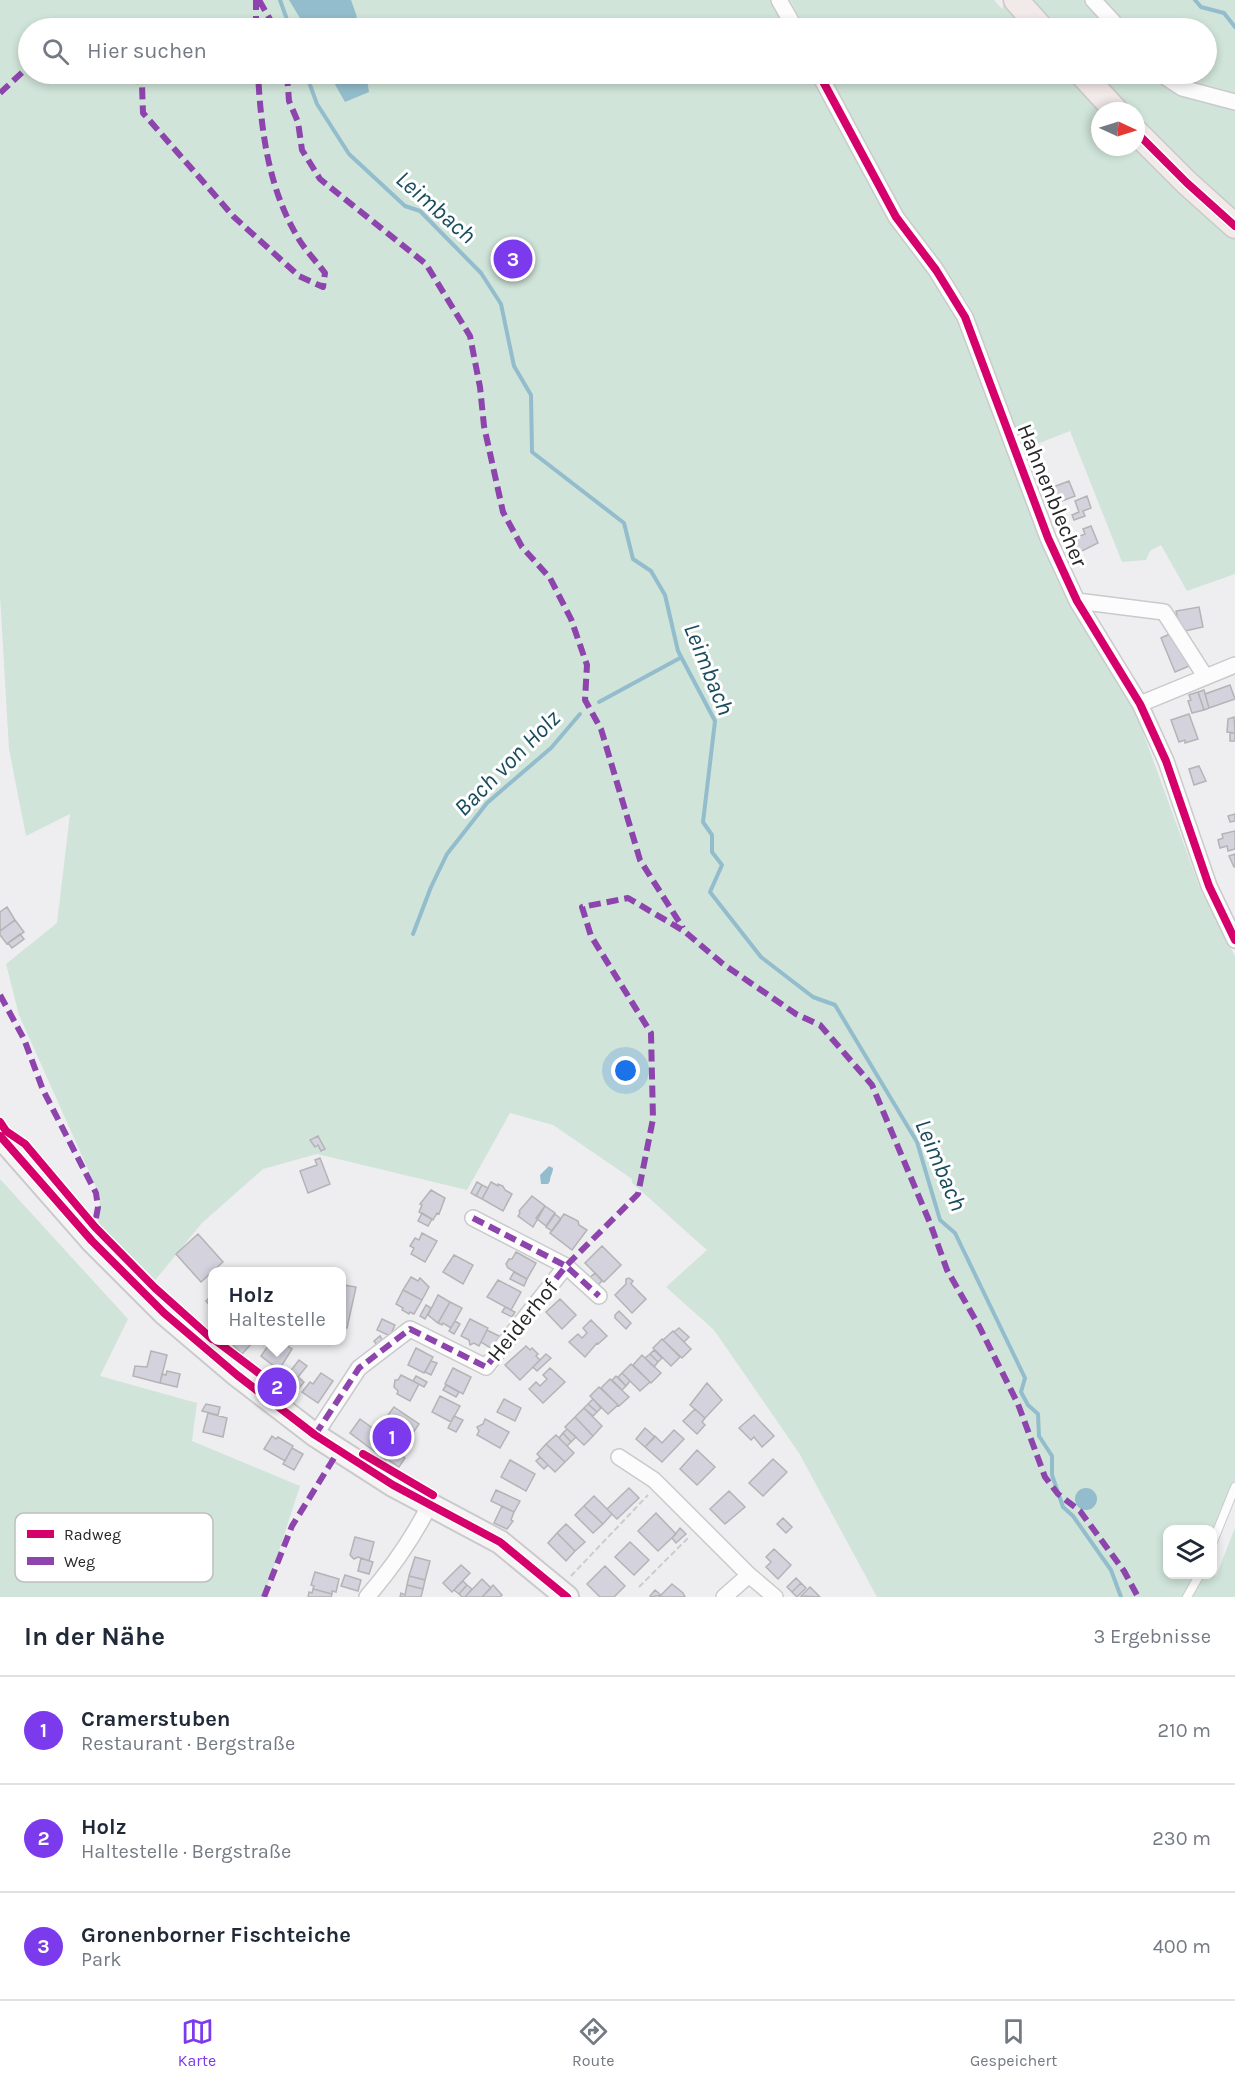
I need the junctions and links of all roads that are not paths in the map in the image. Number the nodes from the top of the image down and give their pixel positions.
1 (779, 0) edge
2 (1016, 0) edge
3 (1093, 0) edge
4 (789, 18) edge
5 (1032, 18) edge
6 (1110, 18) edge
7 (824, 84) edge
8 (1091, 84) edge
9 (1176, 84) edge
10 (1108, 102) edge
11 (1235, 102) edge
12 (1145, 141) edge
13 (1235, 226) edge
14 (1077, 601) junction
15 (1235, 665) edge
16 (1205, 676) junction
17 (1140, 704) junction
18 (1235, 940) edge
19 (0, 1136) edge
20 (473, 1218) dead end
21 (566, 1266) junction
22 (599, 1296) dead end
23 (315, 1435) junction
24 (619, 1457) dead end
25 (1235, 1488) edge
26 (430, 1504) junction
27 (1217, 1532) edge
28 (749, 1575) junction
29 (1198, 1579) edge
30 (566, 1590) edge
31 (367, 1597) edge
32 (724, 1597) edge
33 (775, 1597) edge
34 (1187, 1597) edge

1 - 4 street
2 - 5 main road
3 - 6 street
7 - 14 street, Hahnenblecher
8 - 10 main road
9 - 11 street
12 - 13 main road
14 - 16 street
14 - 17 street, Hahnenblecher
15 - 16 street
16 - 17 street
17 - 18 street, Hahnenblecher
19 - 23 street
20 - 21 street, Heiderhof
21 - 22 street, Heiderhof
21 - 23 street, Heiderhof
23 - 26 street
24 - 28 street
25 - 27 lane
26 - 30 street
26 - 31 street
28 - 32 street
28 - 33 street
29 - 34 lane

